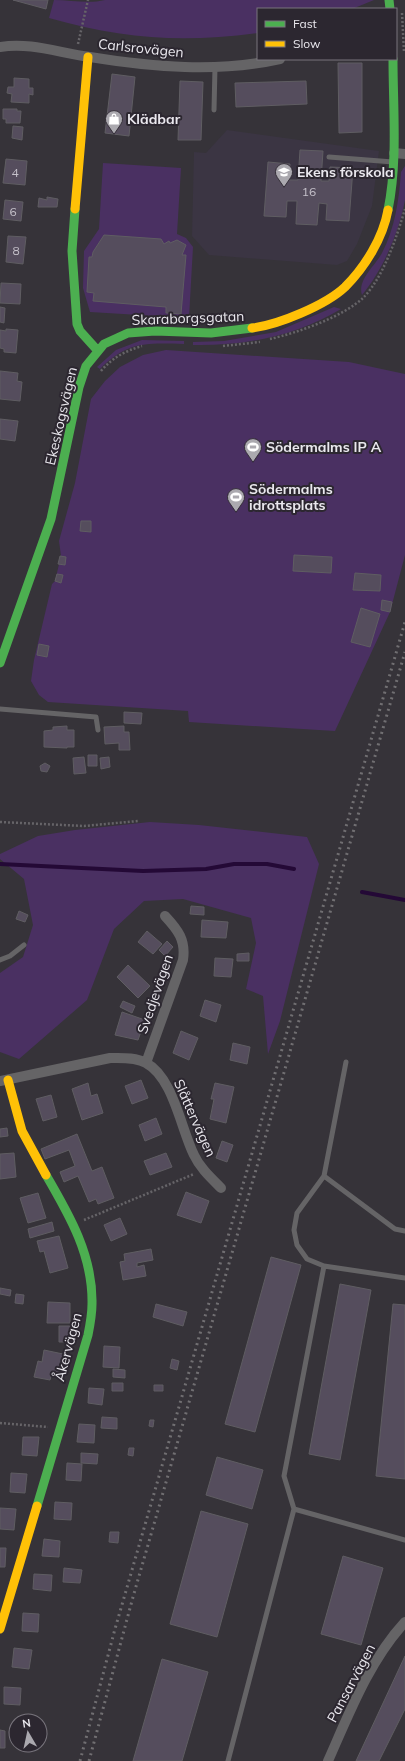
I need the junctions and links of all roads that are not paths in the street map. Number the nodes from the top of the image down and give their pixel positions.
1 (0, 46) edge
2 (88, 57) junction
3 (275, 60) edge
4 (392, 60) edge
5 (215, 67) junction
6 (214, 110) dead end
7 (405, 154) edge
8 (329, 157) dead end
9 (394, 158) junction
10 (98, 350) junction
11 (0, 663) edge
12 (0, 709) edge
13 (98, 730) dead end
14 (165, 916) dead end
15 (24, 945) dead end
16 (0, 960) edge
17 (346, 1062) dead end
18 (146, 1063) junction
19 (4, 1081) edge
20 (324, 1176) junction
21 (221, 1188) dead end
22 (405, 1231) edge
23 (324, 1266) junction
24 (405, 1278) edge
25 (294, 1509) junction
26 (405, 1540) edge
27 (405, 1622) edge
28 (0, 1629) edge
29 (228, 1761) edge
30 (328, 1761) edge

1 - 2 street, Carlsrovägen
2 - 5 street, Carlsrovägen
2 - 10 street
3 - 5 street, Carlsrovägen
4 - 9 street, Skaraborgsgatan
5 - 6 lane
7 - 9 street
8 - 9 lane
9 - 10 street, Skaraborgsgatan
10 - 11 street, Ekeskogsvägen
12 - 13 lane
14 - 18 street, Svedjevägen
15 - 16 lane
17 - 20 lane
18 - 19 street
18 - 21 street, Slåttervägen
19 - 28 street, Åkervägen
20 - 22 lane
20 - 23 lane
23 - 24 lane
23 - 25 lane
25 - 26 lane
25 - 29 lane
27 - 30 street, Pansarvägen

